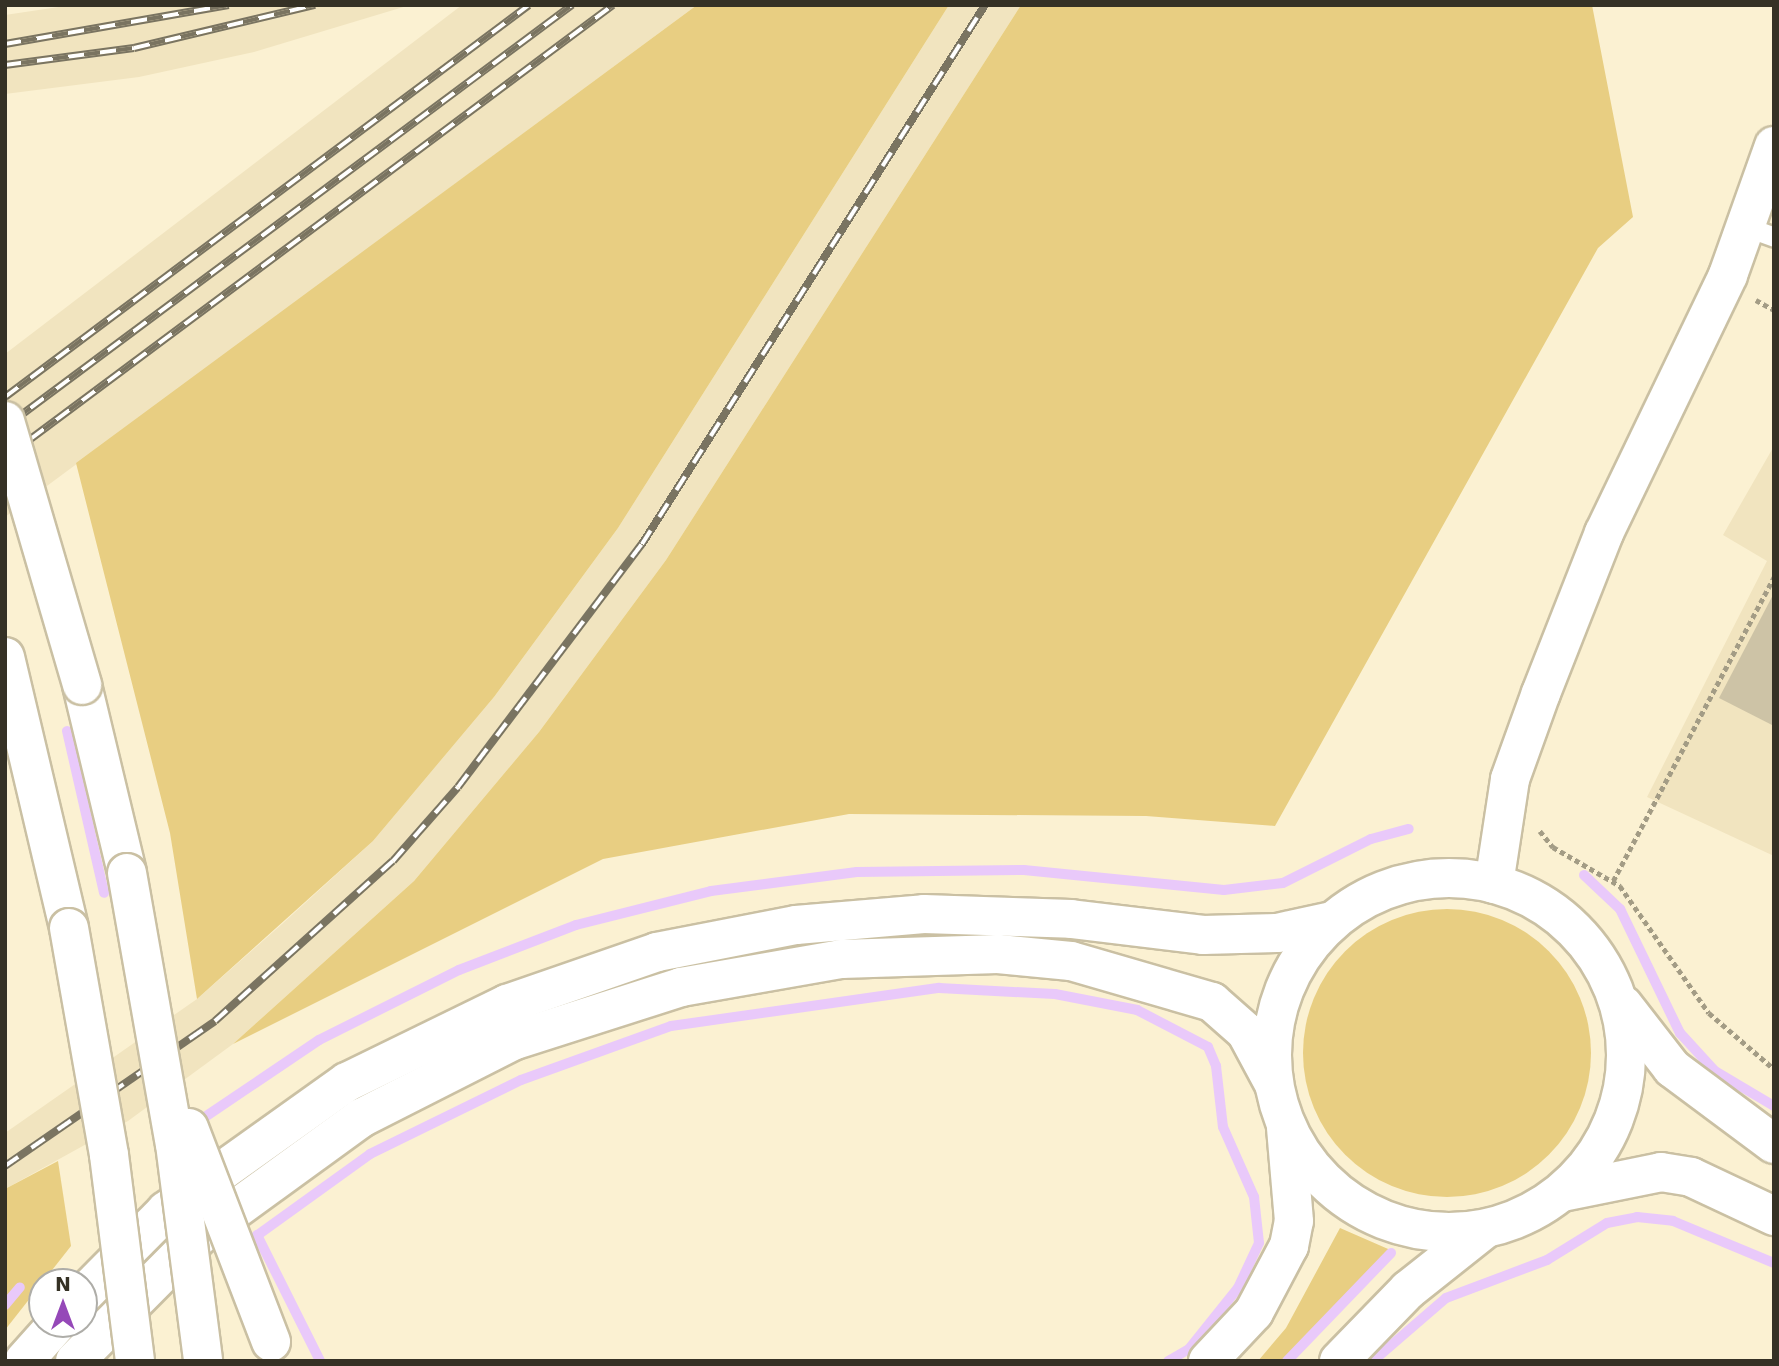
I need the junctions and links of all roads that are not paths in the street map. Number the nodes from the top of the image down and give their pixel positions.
1 (1774, 146) edge
2 (1760, 232) edge
3 (5, 421) edge
4 (5, 657) edge
5 (1494, 884) junction
6 (1332, 922) junction
7 (1616, 994) junction
8 (157, 1035) junction
9 (1274, 1084) junction
10 (1286, 1127) junction
11 (1774, 1144) edge
12 (1563, 1192) junction
13 (1774, 1216) edge
14 (1485, 1229) junction
15 (98, 1280) edge
16 (44, 1338) edge
17 (277, 1351) edge
18 (23, 1361) edge
19 (75, 1361) edge
20 (135, 1361) edge
21 (203, 1361) edge
22 (1208, 1361) edge
23 (1339, 1361) edge

1 - 2 main road
2 - 5 main road
3 - 8 main road, bridge
4 - 20 main road, bridge
5 - 6 main road
5 - 7 main road
6 - 9 main road
6 - 15 main road
7 - 11 main road
7 - 12 main road
8 - 17 main road, bridge
8 - 21 main road, bridge
9 - 10 main road
9 - 19 main road
10 - 14 main road
10 - 22 main road
12 - 13 main road
12 - 14 main road
14 - 23 main road
16 - 18 main road

